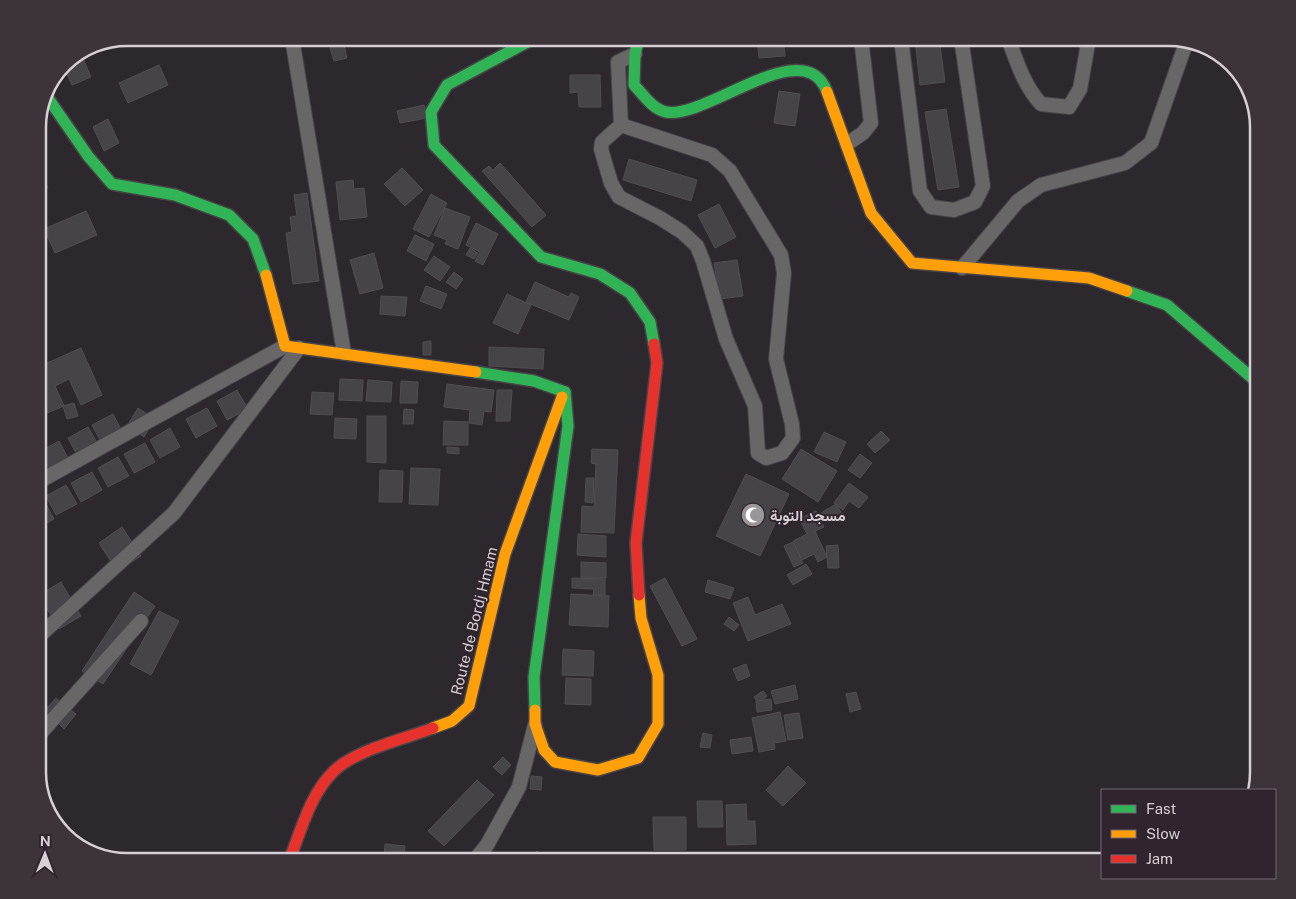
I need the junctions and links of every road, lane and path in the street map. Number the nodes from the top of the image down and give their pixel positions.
1 (293, 46) edge
2 (520, 46) edge
3 (636, 46) edge
4 (862, 46) edge
5 (902, 46) edge
6 (962, 46) edge
7 (1011, 46) edge
8 (1088, 46) edge
9 (1184, 48) edge
10 (634, 54) junction
11 (50, 101) edge
12 (621, 125) junction
13 (847, 144) junction
14 (962, 268) junction
15 (292, 347) junction
16 (344, 353) junction
17 (1250, 376) edge
18 (565, 392) junction
19 (46, 478) edge
20 (141, 622) dead end
21 (46, 630) edge
22 (535, 724) junction
23 (46, 727) edge
24 (293, 853) edge
25 (481, 853) edge

1 - 16 street
2 - 22 street
3 - 10 street
4 - 13 street
5 - 6 street
7 - 8 street
9 - 14 street
10 - 12 street
10 - 13 street
11 - 15 street
12 - 12 street
13 - 14 street
14 - 17 street
15 - 16 street
15 - 19 street
15 - 21 street
16 - 18 street
18 - 22 street
18 - 24 street, Route de Bordj Hmam
20 - 23 street
22 - 25 street

